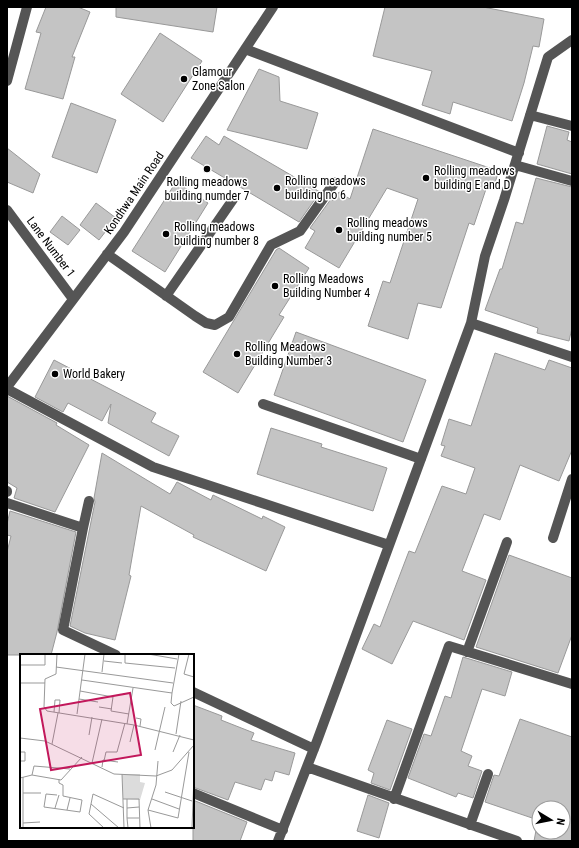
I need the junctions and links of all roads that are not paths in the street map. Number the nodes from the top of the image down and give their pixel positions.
1 (27, 7) edge
2 (273, 7) edge
3 (572, 40) edge
4 (245, 49) junction
5 (7, 81) edge
6 (530, 115) junction
7 (572, 126) edge
8 (518, 153) junction
9 (515, 165) junction
10 (572, 181) edge
11 (335, 182) dead end
12 (234, 198) dead end
13 (7, 210) edge
14 (107, 254) junction
15 (166, 296) junction
16 (73, 299) junction
17 (471, 324) junction
18 (572, 357) edge
19 (7, 388) edge
20 (263, 404) dead end
21 (421, 458) junction
22 (572, 479) edge
23 (89, 501) dead end
24 (7, 502) edge
25 (83, 528) junction
26 (552, 538) dead end
27 (507, 542) dead end
28 (389, 545) junction
29 (467, 652) junction
30 (114, 654) edge
31 (572, 684) edge
32 (194, 692) edge
33 (314, 749) junction
34 (307, 767) junction
35 (488, 774) dead end
36 (194, 793) edge
37 (394, 799) junction
38 (470, 825) junction
39 (282, 830) junction
40 (278, 841) edge
41 (517, 841) edge

1 - 5 street
2 - 4 street, Kondhwa Main Road
3 - 6 street
4 - 8 street
4 - 14 street, Kondhwa Main Road
6 - 7 street
6 - 8 street
8 - 9 street
9 - 10 street
9 - 17 street
11 - 15 street
12 - 15 street
13 - 16 street, Lane Number 1
14 - 15 street
14 - 16 street, Kondhwa Main Road
16 - 19 street, Kondhwa Main Road
17 - 18 street
17 - 21 street
19 - 28 street
20 - 21 street
21 - 28 street
22 - 26 street
23 - 25 street
24 - 25 street
25 - 30 street
27 - 29 street
28 - 33 street
29 - 31 street
29 - 37 street
32 - 33 street
33 - 34 street
34 - 37 street
34 - 39 street
35 - 38 street
36 - 39 street
37 - 38 street
38 - 41 street
39 - 40 street

